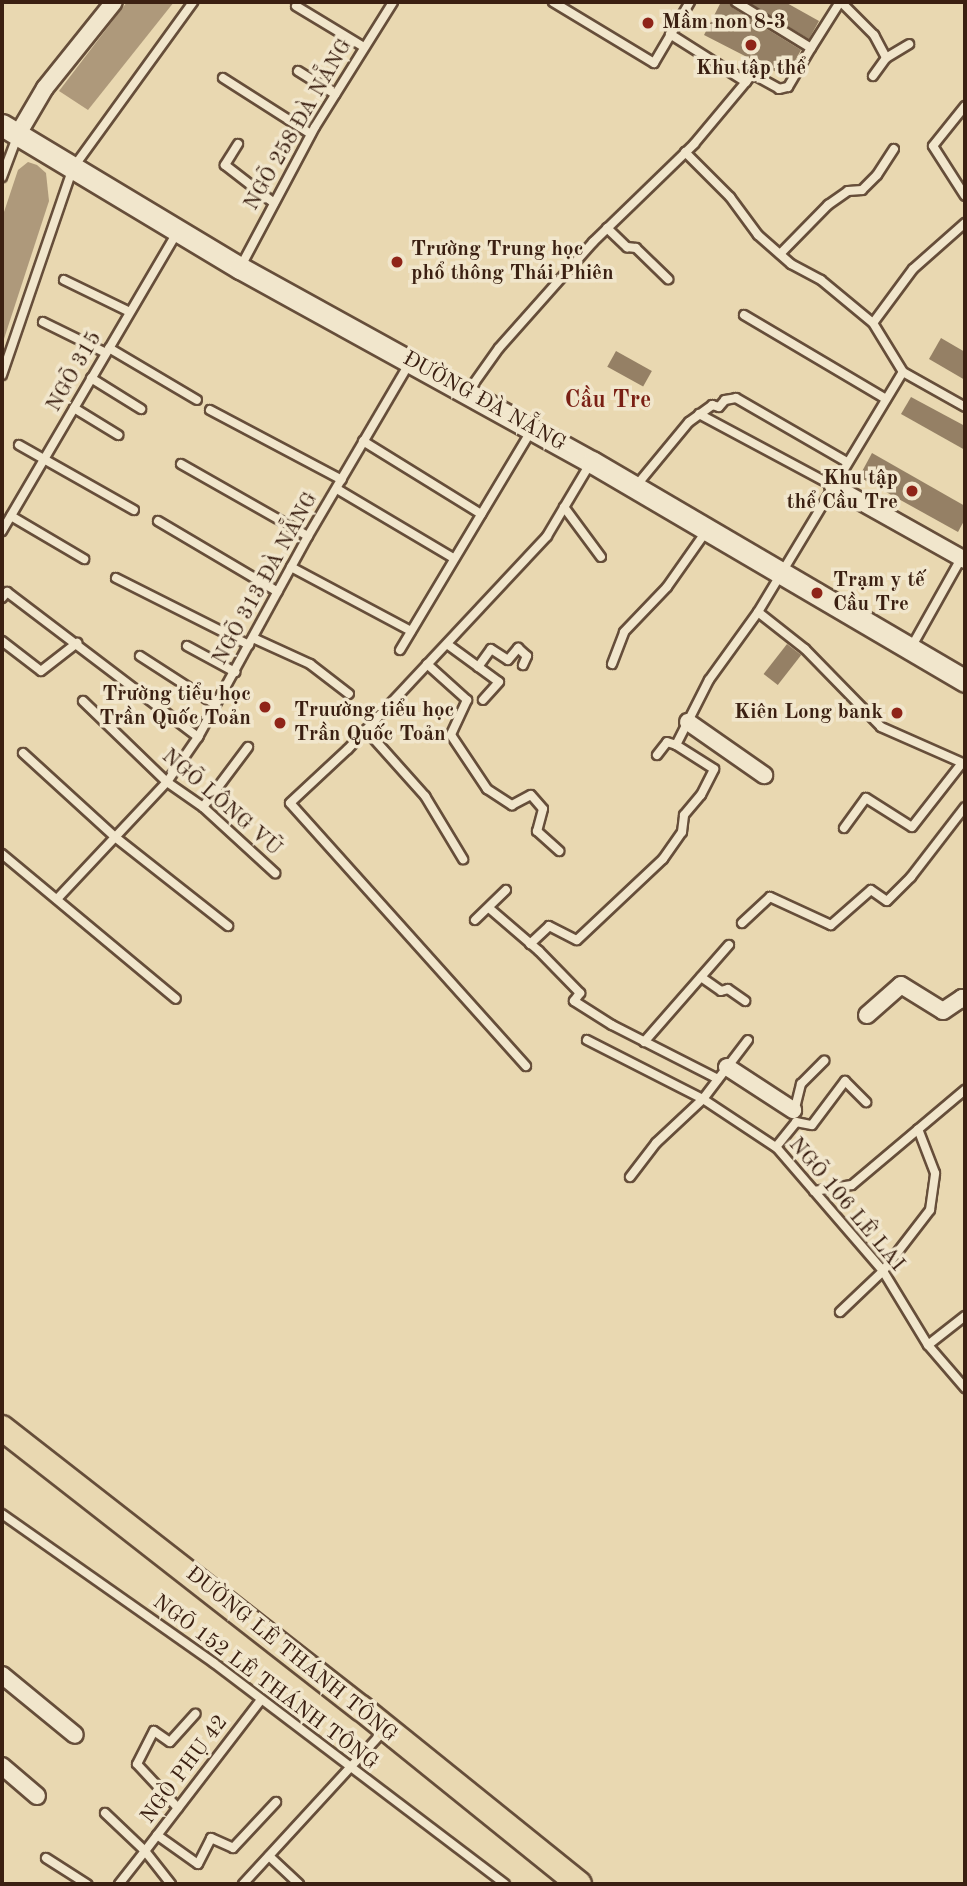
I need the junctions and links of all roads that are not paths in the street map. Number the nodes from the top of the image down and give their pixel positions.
1 (114, 2) edge
2 (193, 2) edge
3 (553, 2) edge
4 (690, 2) edge
5 (736, 2) edge
6 (841, 2) edge
7 (390, 3) edge
8 (296, 6) dead end
9 (670, 34) junction
10 (909, 44) dead end
11 (365, 47) junction
12 (811, 48) junction
13 (886, 58) junction
14 (298, 71) dead end
15 (873, 76) dead end
16 (223, 78) dead end
17 (746, 82) junction
18 (335, 94) junction
19 (965, 106) edge
20 (13, 131) edge
21 (311, 134) junction
22 (237, 144) dead end
23 (894, 149) dead end
24 (685, 152) junction
25 (72, 167) junction
26 (2, 172) edge
27 (965, 196) edge
28 (274, 203) junction
29 (965, 223) edge
30 (607, 228) junction
31 (178, 230) junction
32 (780, 254) junction
33 (240, 268) junction
34 (668, 279) dead end
35 (64, 280) dead end
36 (130, 312) junction
37 (744, 315) dead end
38 (43, 322) dead end
39 (873, 323) junction
40 (107, 350) junction
41 (411, 361) junction
42 (903, 372) junction
43 (2, 375) edge
44 (91, 378) junction
45 (467, 393) junction
46 (886, 399) junction
47 (197, 400) dead end
48 (965, 407) edge
49 (74, 408) junction
50 (141, 409) dead end
51 (210, 410) dead end
52 (699, 414) junction
53 (532, 429) junction
54 (118, 435) dead end
55 (363, 441) junction
56 (19, 445) dead end
57 (43, 460) junction
58 (592, 462) junction
59 (847, 462) junction
60 (181, 464) dead end
61 (341, 480) junction
62 (833, 486) junction
63 (635, 487) junction
64 (337, 489) junction
65 (564, 507) junction
66 (134, 510) dead end
67 (481, 514) junction
68 (11, 516) junction
69 (158, 521) dead end
70 (706, 530) junction
71 (2, 531) edge
72 (308, 536) junction
73 (964, 556) edge
74 (601, 557) dead end
75 (453, 558) junction
76 (84, 559) dead end
77 (291, 567) junction
78 (780, 573) junction
79 (116, 578) dead end
80 (278, 592) junction
81 (2, 598) edge
82 (758, 612) junction
83 (411, 631) junction
84 (2, 641) edge
85 (251, 641) junction
86 (77, 643) junction
87 (447, 644) junction
88 (187, 646) dead end
89 (910, 649) junction
90 (400, 650) dead end
91 (141, 656) dead end
92 (428, 664) junction
93 (612, 664) dead end
94 (523, 665) dead end
95 (478, 667) junction
96 (235, 672) junction
97 (965, 681) edge
98 (349, 694) dead end
99 (83, 701) dead end
100 (483, 701) dead end
101 (216, 705) junction
102 (688, 722) junction
103 (366, 730) junction
104 (198, 737) junction
105 (676, 745) junction
106 (248, 747) dead end
107 (23, 753) dead end
108 (657, 755) dead end
109 (964, 764) edge
110 (764, 775) dead end
111 (167, 782) junction
112 (203, 807) junction
113 (965, 807) edge
114 (844, 828) dead end
115 (115, 837) junction
116 (559, 851) dead end
117 (2, 854) edge
118 (463, 859) dead end
119 (275, 873) dead end
120 (506, 890) dead end
121 (57, 899) junction
122 (489, 908) junction
123 (475, 920) dead end
124 (742, 923) dead end
125 (228, 926) dead end
126 (530, 944) junction
127 (729, 945) dead end
128 (701, 977) junction
129 (176, 999) dead end
130 (965, 1000) edge
131 (745, 1002) dead end
132 (867, 1015) dead end
133 (587, 1040) dead end
134 (748, 1040) dead end
135 (644, 1042) junction
136 (824, 1061) dead end
137 (526, 1066) dead end
138 (722, 1073) junction
139 (965, 1090) edge
140 (703, 1099) junction
141 (866, 1102) dead end
142 (795, 1116) junction
143 (918, 1129) junction
144 (776, 1147) junction
145 (630, 1177) dead end
146 (814, 1191) junction
147 (883, 1271) junction
148 (840, 1312) dead end
149 (965, 1316) edge
150 (928, 1345) junction
151 (965, 1374) edge
152 (957, 1381) junction
153 (965, 1388) edge
154 (2, 1428) edge
155 (2, 1514) edge
156 (2, 1675) edge
157 (261, 1700) junction
158 (195, 1714) dead end
159 (384, 1730) junction
160 (75, 1735) dead end
161 (2, 1766) edge
162 (352, 1769) junction
163 (37, 1796) dead end
164 (276, 1802) dead end
165 (178, 1808) junction
166 (105, 1813) dead end
167 (158, 1835) junction
168 (145, 1851) junction
169 (269, 1856) junction
170 (46, 1858) dead end
171 (87, 1884) edge
172 (119, 1884) edge
173 (171, 1884) edge
174 (243, 1884) edge
175 (299, 1884) edge
176 (505, 1884) edge
177 (579, 1884) edge

1 - 20 street
2 - 25 lane
3 - 9 lane
4 - 9 lane
5 - 12 lane
6 - 12 lane
6 - 13 lane
7 - 11 lane, NGÕ 258 ĐÀ NẴNG
8 - 11 lane
9 - 17 lane
10 - 13 lane
11 - 18 lane, NGÕ 258 ĐÀ NẴNG
12 - 17 lane
13 - 15 lane
14 - 18 lane
16 - 21 lane
17 - 24 lane
18 - 21 lane, NGÕ 258 ĐÀ NẴNG
19 - 27 lane
20 - 25 main road, ĐƯỜNG ĐÀ NẴNG
20 - 26 lane
21 - 28 lane, NGÕ 258 ĐÀ NẴNG
22 - 28 lane
23 - 32 lane
24 - 30 lane
24 - 32 lane
25 - 31 main road, ĐƯỜNG ĐÀ NẴNG
25 - 43 lane
28 - 33 lane, NGÕ 258 ĐÀ NẴNG
29 - 39 lane
30 - 34 lane
30 - 45 lane
31 - 33 main road, ĐƯỜNG ĐÀ NẴNG
31 - 36 lane, NGÕ 315
32 - 39 lane
33 - 41 main road, ĐƯỜNG ĐÀ NẴNG
35 - 36 lane
36 - 40 lane, NGÕ 315
37 - 46 lane
38 - 40 lane
39 - 42 lane
40 - 44 lane, NGÕ 315
40 - 47 lane
41 - 45 main road, ĐƯỜNG ĐÀ NẴNG
41 - 55 lane, NGÕ 313 ĐÀ NẴNG
42 - 46 lane
42 - 48 lane
44 - 49 lane, NGÕ 315
44 - 50 lane
45 - 53 main road, ĐƯỜNG ĐÀ NẴNG
46 - 59 lane
49 - 54 lane
49 - 57 lane, NGÕ 315
51 - 61 lane
52 - 59 lane
52 - 62 lane
52 - 63 lane
53 - 58 main road, ĐƯỜNG ĐÀ NẴNG
53 - 67 lane
55 - 61 lane, NGÕ 313 ĐÀ NẴNG
55 - 67 lane
56 - 57 lane
57 - 66 lane
57 - 68 lane, NGÕ 315
58 - 63 main road, ĐƯỜNG ĐÀ NẴNG
58 - 65 lane
59 - 62 lane
60 - 72 lane
61 - 64 lane, NGÕ 313 ĐÀ NẴNG
62 - 73 street
62 - 78 lane
63 - 70 main road, ĐƯỜNG ĐÀ NẴNG
64 - 72 lane, NGÕ 313 ĐÀ NẴNG
64 - 75 lane
65 - 74 lane
65 - 87 lane
67 - 75 lane
68 - 71 lane, NGÕ 315
68 - 76 lane
69 - 80 lane
70 - 78 main road, ĐƯỜNG ĐÀ NẴNG
70 - 93 lane
72 - 77 lane, NGÕ 313 ĐÀ NẴNG
73 - 89 lane
75 - 83 lane
77 - 80 lane, NGÕ 313 ĐÀ NẴNG
77 - 83 lane
78 - 82 lane
78 - 89 main road, ĐƯỜNG ĐÀ NẴNG
79 - 85 lane
80 - 85 lane, NGÕ 313 ĐÀ NẴNG
81 - 86 lane
82 - 102 lane
82 - 109 lane
83 - 90 lane
84 - 86 lane
85 - 96 lane, NGÕ 313 ĐÀ NẴNG
85 - 98 lane
86 - 104 lane
87 - 92 lane
87 - 95 lane
88 - 96 lane
89 - 97 main road, ĐƯỜNG ĐÀ NẴNG
91 - 101 lane
92 - 103 lane
92 - 116 lane
94 - 95 lane
95 - 100 lane
96 - 101 lane, NGÕ 313 ĐÀ NẴNG
99 - 111 lane, NGÕ LÔNG VŨ
101 - 104 lane, NGÕ 313 ĐÀ NẴNG
102 - 105 lane
102 - 110 street
103 - 118 lane
103 - 137 lane
104 - 111 lane, NGÕ 313 ĐÀ NẴNG
105 - 108 lane
105 - 126 lane
106 - 112 lane
107 - 115 lane
109 - 114 lane
111 - 112 lane, NGÕ LÔNG VŨ
111 - 115 lane, NGÕ 313 ĐÀ NẴNG
112 - 119 lane, NGÕ LÔNG VŨ
113 - 124 lane
115 - 121 lane, NGÕ 313 ĐÀ NẴNG
115 - 125 lane
117 - 121 lane
120 - 122 lane
121 - 129 lane
122 - 123 lane
122 - 126 lane
126 - 135 lane
127 - 128 lane
128 - 131 lane
128 - 135 lane
130 - 132 street
133 - 140 lane, NGÕ 106 LÊ LAI
134 - 138 lane
135 - 138 lane
136 - 142 lane
138 - 140 lane
138 - 142 street
139 - 143 lane
140 - 144 lane, NGÕ 106 LÊ LAI
140 - 145 lane
141 - 142 lane
142 - 144 lane
143 - 146 lane
143 - 147 lane
144 - 146 lane, NGÕ 106 LÊ LAI
146 - 147 lane, NGÕ 106 LÊ LAI
147 - 148 lane
147 - 150 lane, NGÕ 106 LÊ LAI
149 - 150 lane
150 - 152 lane, NGÕ 106 LÊ LAI
151 - 152 lane
152 - 153 lane, NGÕ 106 LÊ LAI
154 - 159 main road, ĐƯỜNG LÊ THÁNH TÔNG
155 - 157 lane, NGÕ 152 LÊ THÁNH TÔNG
156 - 160 street
157 - 162 lane, NGÕ 152 LÊ THÁNH TÔNG
157 - 165 lane, NGÒ PHỤ 42
158 - 165 lane
159 - 162 lane
159 - 177 main road, ĐƯỜNG LÊ THÁNH TÔNG
161 - 163 street
162 - 169 lane
162 - 176 lane, NGÕ 152 LÊ THÁNH TÔNG
164 - 167 lane
165 - 167 lane, NGÒ PHỤ 42
166 - 168 lane, NGÒ PHỤ 42
167 - 168 lane, NGÒ PHỤ 42
168 - 172 lane
168 - 173 lane
169 - 174 lane
169 - 175 lane
170 - 171 lane

